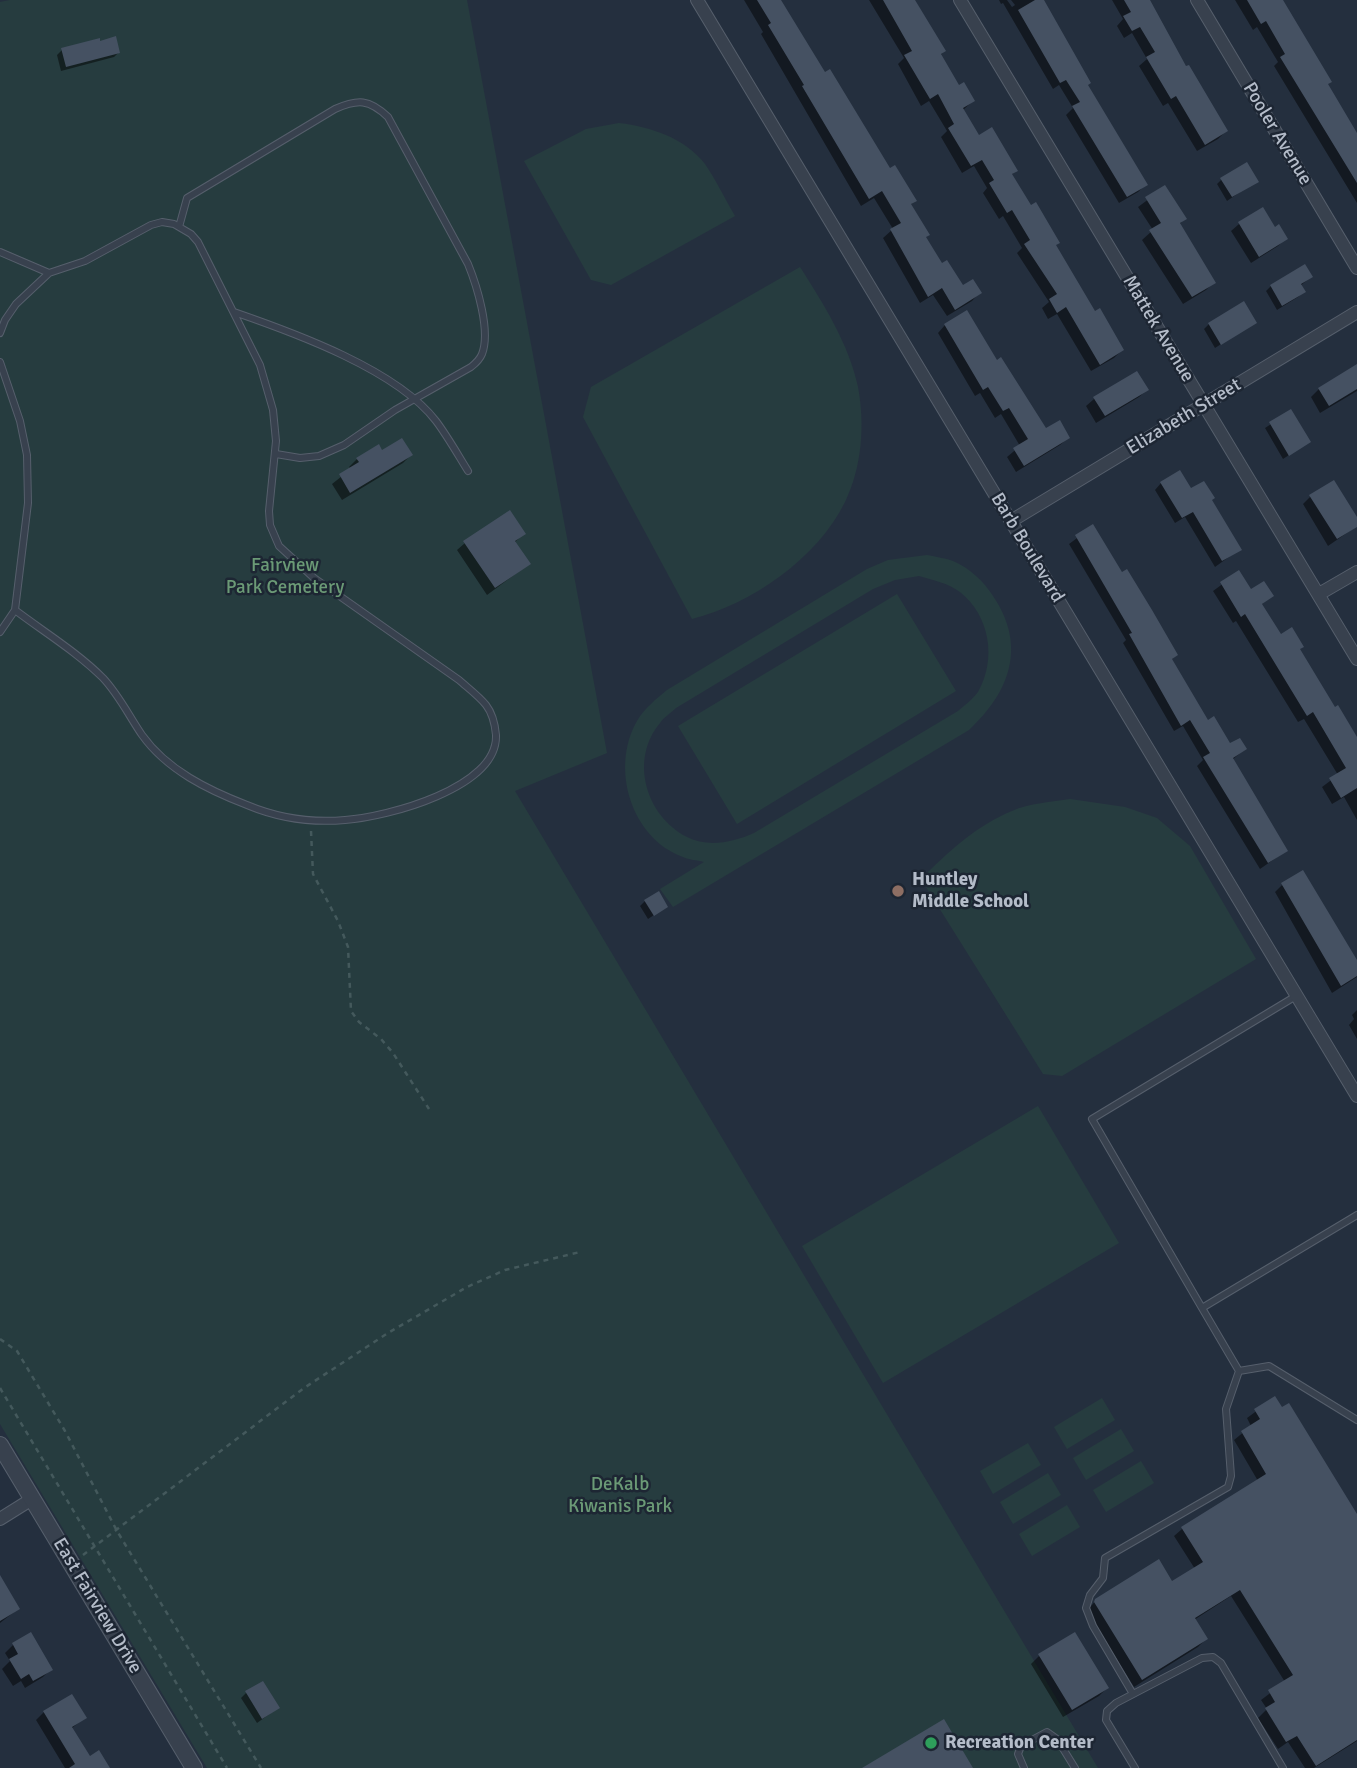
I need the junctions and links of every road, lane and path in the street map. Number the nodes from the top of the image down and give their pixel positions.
1 (697, 0) edge
2 (960, 0) edge
3 (1197, 0) edge
4 (179, 227) junction
5 (0, 252) edge
6 (1357, 268) edge
7 (49, 274) junction
8 (234, 312) junction
9 (1357, 312) edge
10 (0, 333) edge
11 (0, 362) edge
12 (414, 400) junction
13 (1204, 405) junction
14 (276, 454) junction
15 (468, 471) dead end
16 (1011, 521) junction
17 (1357, 572) edge
18 (1320, 594) junction
19 (15, 610) junction
20 (0, 632) edge
21 (1357, 659) edge
22 (310, 821) junction
23 (1296, 996) junction
24 (1356, 1093) edge
25 (429, 1109) dead end
26 (1357, 1215) edge
27 (580, 1252) dead end
28 (1202, 1308) junction
29 (0, 1339) edge
30 (1240, 1371) junction
31 (0, 1388) edge
32 (1357, 1420) edge
33 (0, 1445) edge
34 (32, 1499) junction
35 (0, 1519) edge
36 (117, 1531) junction
37 (95, 1547) junction
38 (71, 1563) junction
39 (1133, 1694) junction
40 (194, 1768) edge
41 (227, 1768) edge
42 (261, 1768) edge
43 (1024, 1768) edge
44 (1075, 1768) edge
45 (1135, 1768) edge
46 (1283, 1768) edge

1 - 16 street, Barb Boulevard
2 - 13 street, Mattek Avenue
3 - 6 street, Pooler Avenue
4 - 7 lane
4 - 8 lane
4 - 12 lane
5 - 7 lane
7 - 10 lane
8 - 12 lane
8 - 14 lane
9 - 13 street, Elizabeth Street
11 - 19 lane
12 - 14 lane
12 - 15 lane
13 - 16 street, Elizabeth Street
13 - 18 street, Mattek Avenue
14 - 22 lane
16 - 23 street, Barb Boulevard
17 - 18 street
18 - 21 street, Mattek Avenue
19 - 20 lane
19 - 22 lane
22 - 25 path
23 - 24 street, Barb Boulevard
23 - 28 lane
26 - 28 lane
27 - 36 path
28 - 30 lane
29 - 36 path
30 - 32 lane
30 - 39 lane
31 - 37 path
33 - 34 street, East Fairview Drive
34 - 35 street
34 - 38 street, East Fairview Drive
36 - 37 path
36 - 42 path
37 - 38 path
37 - 41 path
38 - 40 street, East Fairview Drive
39 - 45 lane
39 - 46 lane
43 - 44 lane

